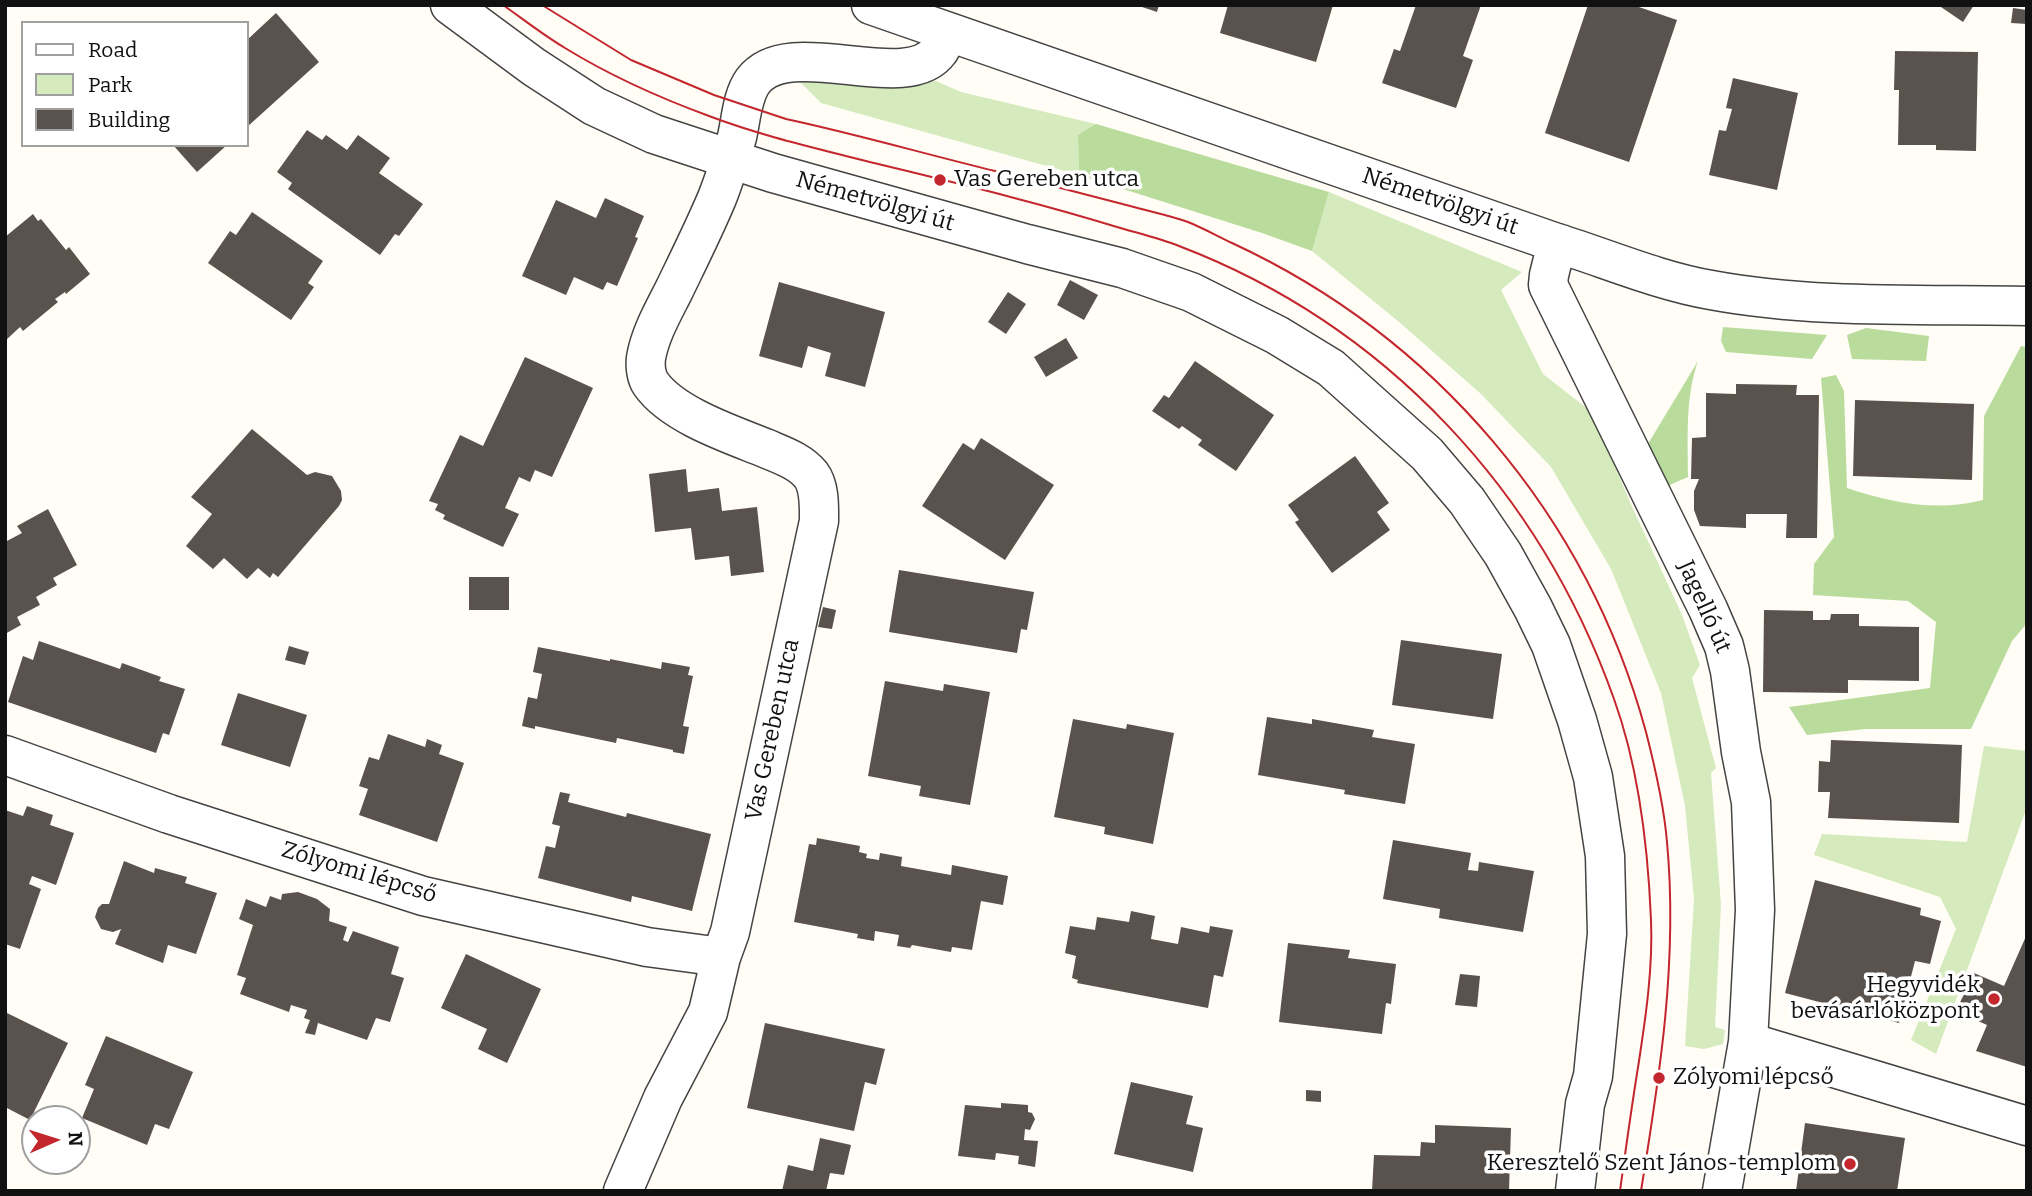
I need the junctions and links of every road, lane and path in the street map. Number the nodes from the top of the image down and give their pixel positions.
1 (450, 5) edge
2 (871, 5) edge
3 (947, 32) junction
4 (731, 159) junction
5 (1557, 243) junction
6 (2027, 306) edge
7 (5, 755) edge
8 (721, 957) junction
9 (1748, 1042) junction
10 (2027, 1126) edge
11 (623, 1191) edge
12 (1575, 1191) edge
13 (1722, 1191) edge

1 - 4 street, Németvölgyi út
2 - 3 street, Németvölgyi út
3 - 4 street, Vas Gereben utca
3 - 5 street, Németvölgyi út
4 - 8 street, Vas Gereben utca
4 - 12 street, Németvölgyi út
5 - 6 street, Németvölgyi út
5 - 9 street, Jagelló út
7 - 8 street, Zólyomi lépcső
8 - 11 street, Vas Gereben utca
9 - 10 street
9 - 13 street, Jagelló út

